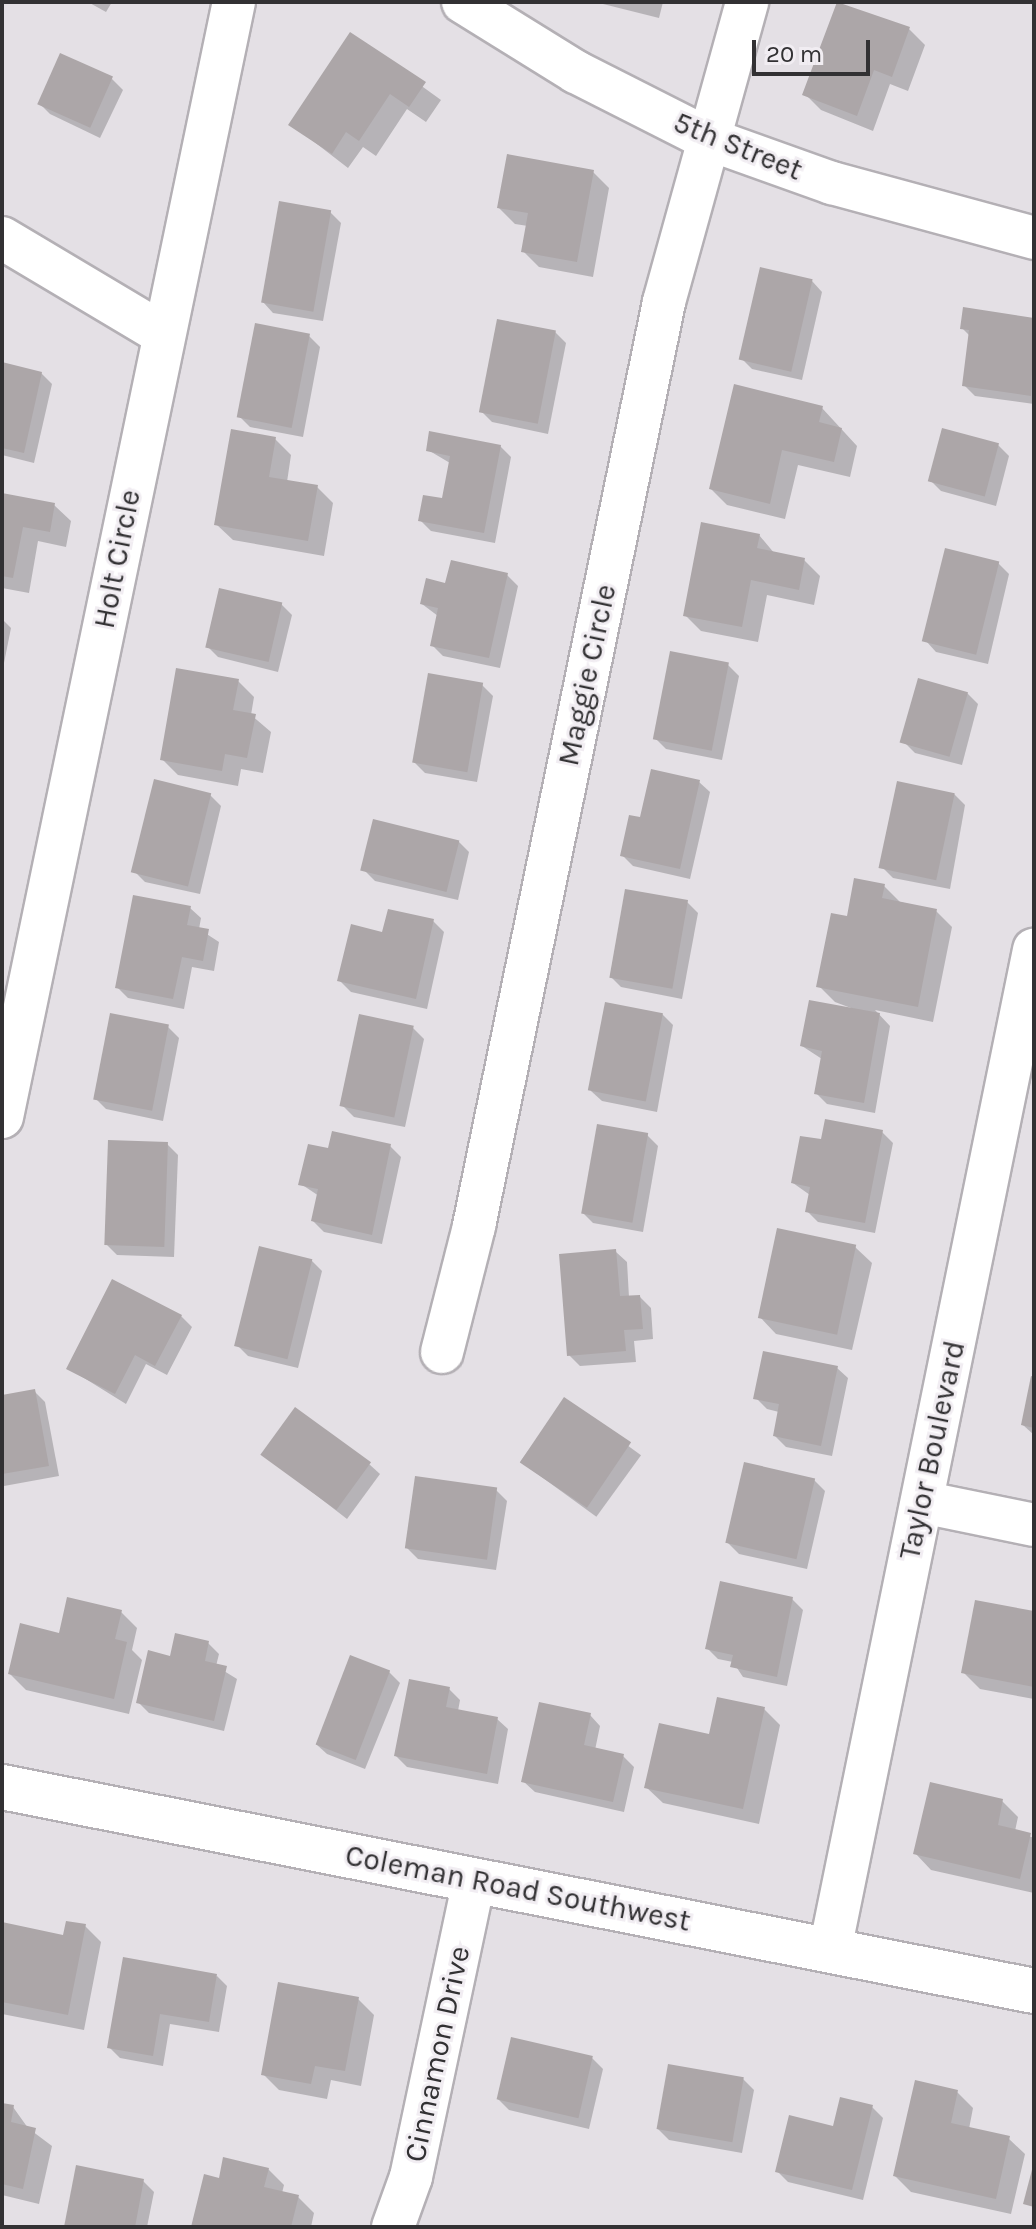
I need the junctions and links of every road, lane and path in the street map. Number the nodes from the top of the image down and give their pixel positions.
1 (234, 2) edge
2 (463, 2) edge
3 (747, 2) edge
4 (706, 138) junction
5 (2, 238) edge
6 (1034, 238) edge
7 (163, 334) junction
8 (1034, 950) edge
9 (2, 1117) edge
10 (442, 1352) dead end
11 (922, 1502) junction
12 (1034, 1525) edge
13 (2, 1787) edge
14 (474, 1880) junction
15 (830, 1950) junction
16 (1034, 1991) edge
17 (393, 2227) edge

1 - 7 street, Holt Circle
2 - 4 street, 5th Street
3 - 4 street, Maggie Circle
4 - 6 street, 5th Street
4 - 10 street, Maggie Circle
5 - 7 street
7 - 9 street, Holt Circle
8 - 11 street, Taylor Boulevard
11 - 12 street
11 - 15 street, Taylor Boulevard
13 - 14 street, Coleman Road Southwest
14 - 15 street, Coleman Road Southwest
14 - 17 street, Cinnamon Drive
15 - 16 street, Coleman Road Southwest

